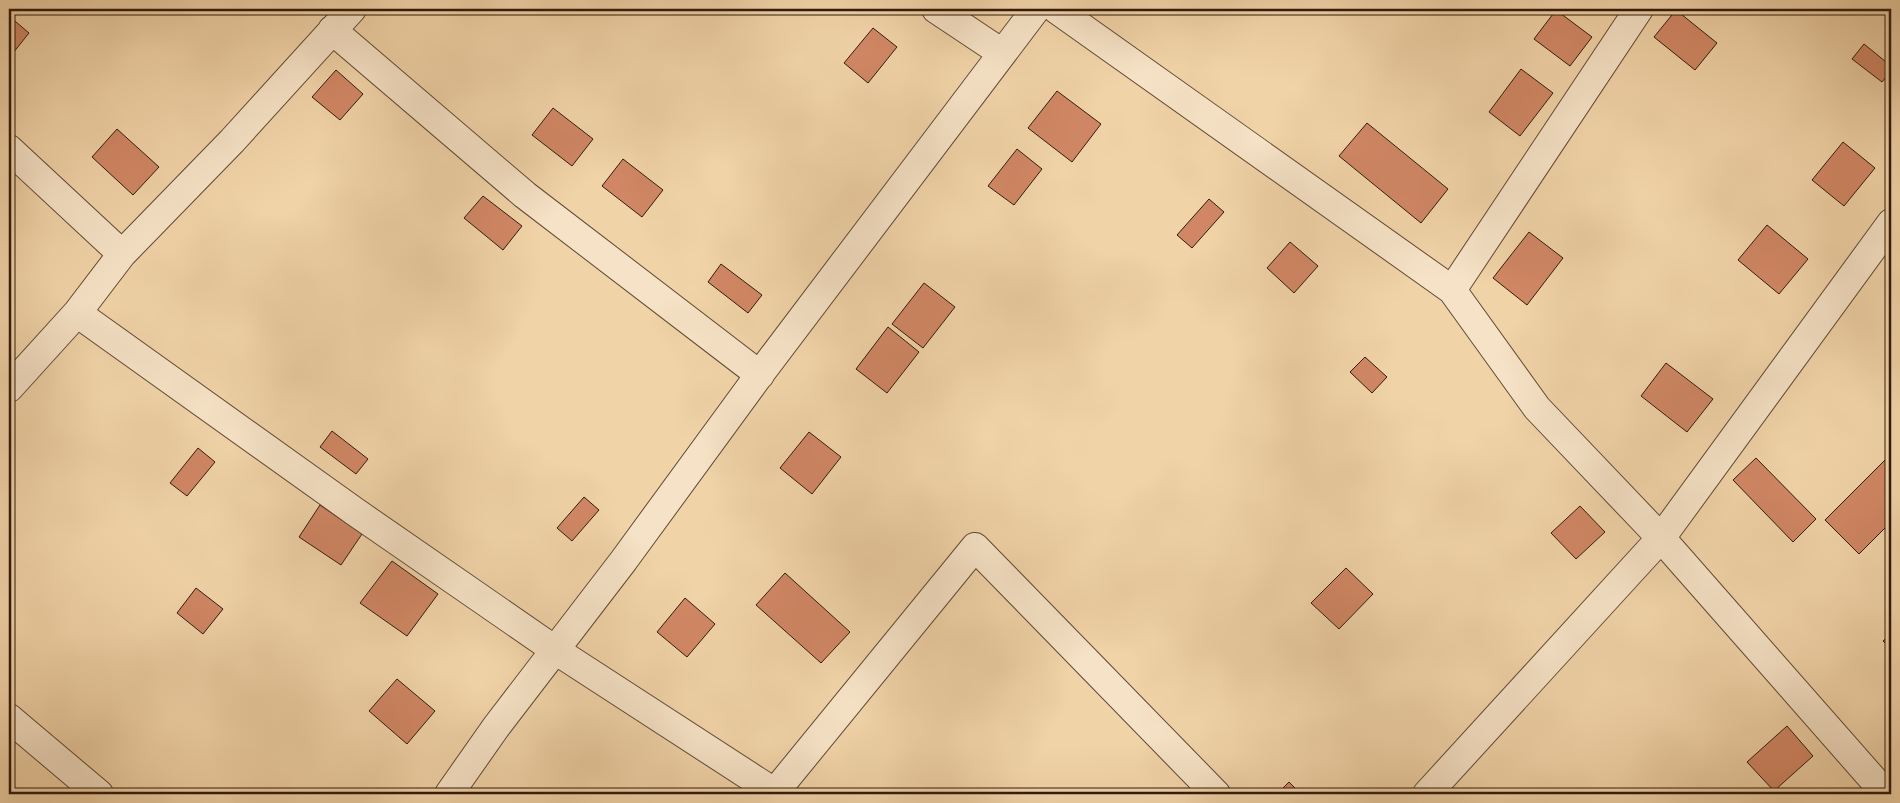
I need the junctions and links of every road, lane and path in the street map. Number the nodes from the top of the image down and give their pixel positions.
1 (352, 9) edge
2 (936, 9) edge
3 (1036, 9) edge
4 (1056, 9) edge
5 (1639, 9) edge
6 (332, 30) junction
7 (1002, 54) junction
8 (9, 149) edge
9 (1891, 223) edge
10 (122, 254) junction
11 (1452, 290) junction
12 (77, 313) junction
13 (760, 375) junction
14 (9, 388) edge
15 (1661, 538) junction
16 (555, 650) junction
17 (9, 718) edge
18 (776, 793) edge
19 (99, 794) edge
20 (449, 794) edge
21 (1216, 794) edge
22 (1427, 794) edge
23 (1886, 794) edge

1 - 6 street
2 - 7 street
3 - 7 street
4 - 11 street
5 - 11 street
6 - 10 street
6 - 13 street
7 - 13 street
8 - 10 street
9 - 15 street
10 - 12 street
11 - 15 street
12 - 14 street
12 - 16 street
13 - 16 street
15 - 22 street
15 - 23 street
16 - 18 street
16 - 20 street
17 - 19 street
18 - 21 street

